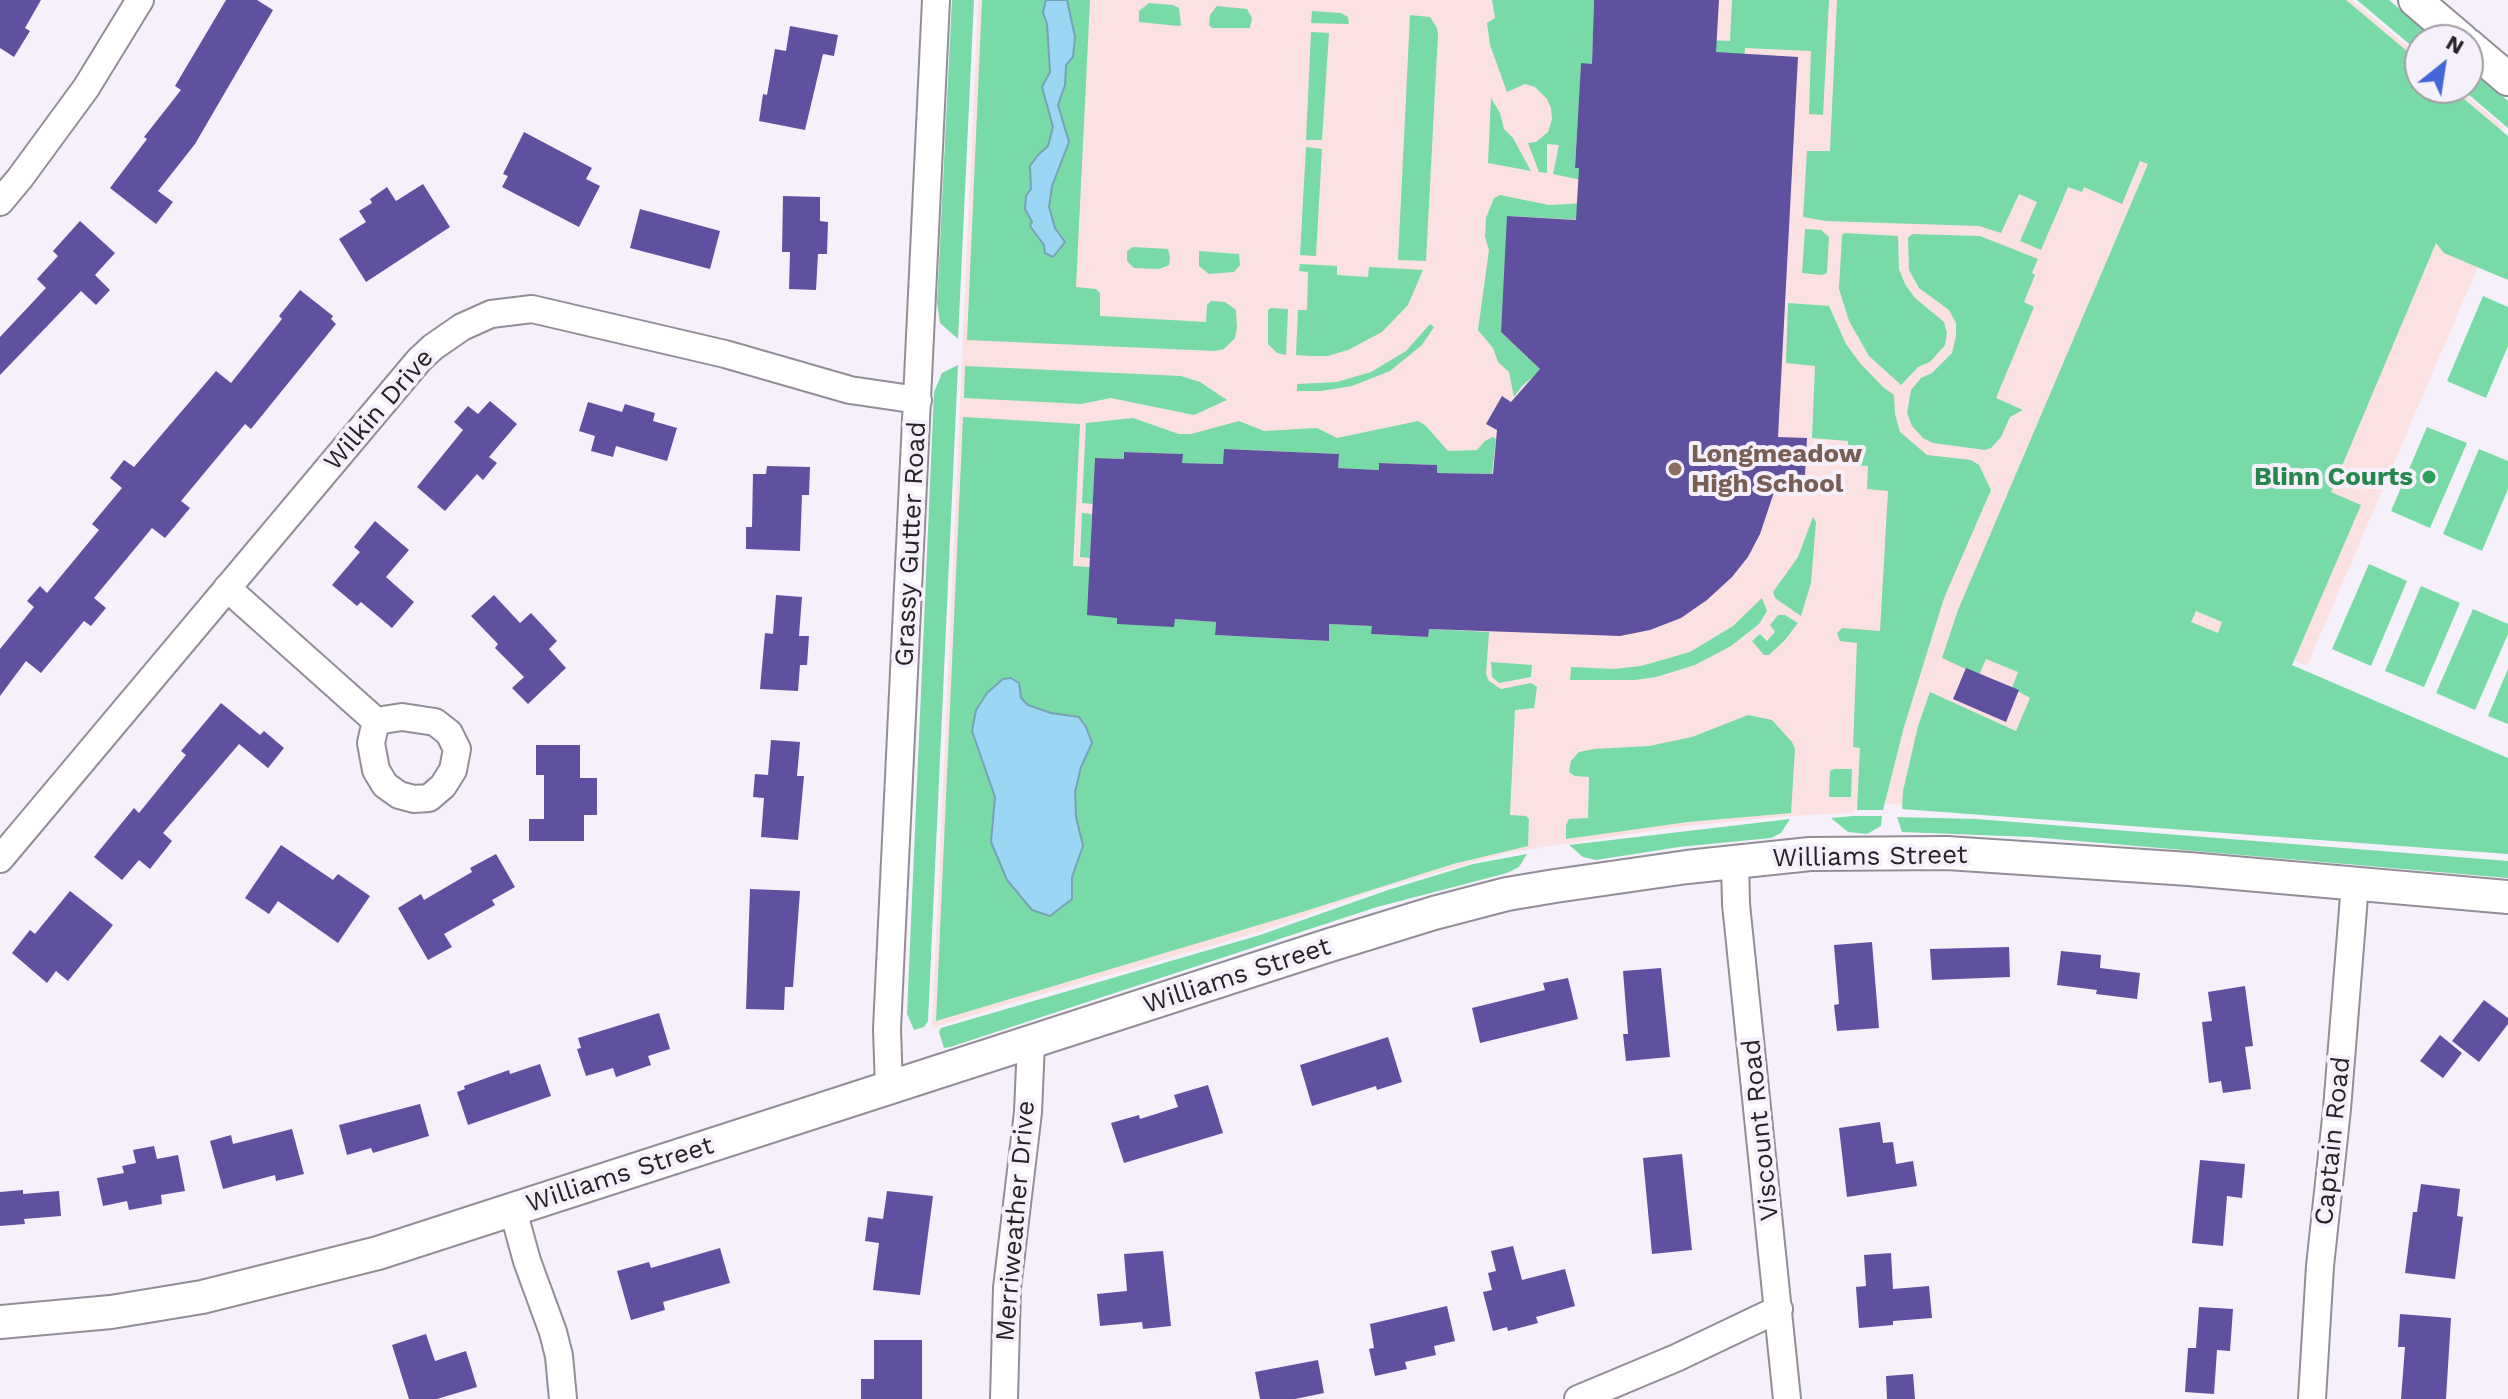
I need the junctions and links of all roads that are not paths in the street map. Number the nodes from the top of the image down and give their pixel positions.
1 (140, 0) edge
2 (936, 0) edge
3 (2415, 0) edge
4 (2443, 24) edge
5 (2484, 59) edge
6 (2508, 79) edge
7 (0, 202) edge
8 (918, 400) junction
9 (227, 588) junction
10 (376, 721) dead end
11 (0, 859) edge
12 (1735, 862) junction
13 (2355, 884) junction
14 (2508, 897) edge
15 (1031, 1043) junction
16 (889, 1088) junction
17 (513, 1210) junction
18 (1779, 1309) junction
19 (0, 1322) edge
20 (563, 1399) edge
21 (1004, 1399) edge
22 (1578, 1399) edge
23 (1787, 1399) edge
24 (2312, 1399) edge

1 - 7 street
2 - 8 street, Grassy Gutter Road
3 - 4 main road
5 - 6 main road
8 - 9 street, Wilkin Drive
8 - 16 street, Grassy Gutter Road
9 - 10 street
9 - 11 street, Wilkin Drive
12 - 13 main road, Williams Street
12 - 15 main road, Williams Street
12 - 18 street, Viscount Road
13 - 14 main road, Williams Street
13 - 24 street, Captain Road
15 - 16 main road, Williams Street
15 - 21 street, Merriweather Drive
16 - 17 main road, Williams Street
17 - 19 main road, Williams Street
17 - 20 street
18 - 22 street
18 - 23 street, Viscount Road

